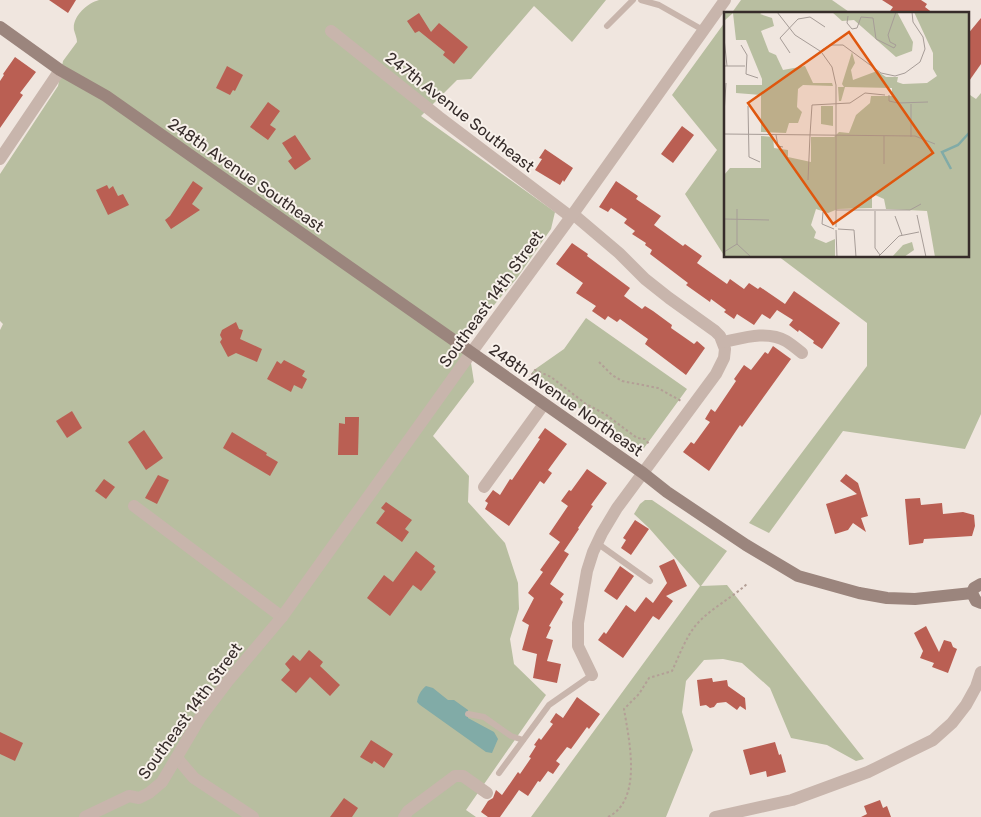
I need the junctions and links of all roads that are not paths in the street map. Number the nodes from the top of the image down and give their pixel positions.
1 (633, 0) edge
2 (641, 0) edge
3 (724, 0) edge
4 (607, 26) dead end
5 (0, 27) edge
6 (703, 30) junction
7 (331, 31) dead end
8 (60, 70) junction
9 (0, 158) edge
10 (572, 216) junction
11 (724, 342) junction
12 (471, 353) junction
13 (802, 353) dead end
14 (544, 404) junction
15 (643, 473) junction
16 (484, 487) dead end
17 (134, 506) dead end
18 (597, 543) junction
19 (650, 581) dead end
20 (978, 594) edge
21 (282, 617) junction
22 (981, 672) edge
23 (592, 675) joint
24 (468, 714) dead end
25 (523, 740) junction
26 (177, 758) junction
27 (499, 773) dead end
28 (487, 793) dead end
29 (85, 817) edge
30 (252, 817) edge
31 (404, 817) edge
32 (715, 817) edge

1 - 4 lane
2 - 6 lane
3 - 6 street, Southeast 14th Street
5 - 8 street, 248th Avenue Southeast
6 - 10 street, Southeast 14th Street
7 - 10 street, 247th Avenue Southeast
8 - 9 street
8 - 12 street, 248th Avenue Southeast
10 - 11 street, 247th Avenue Southeast
10 - 12 street, Southeast 14th Street
11 - 13 street
11 - 15 street
12 - 14 street, 248th Avenue Northeast
12 - 21 street, Southeast 14th Street
14 - 15 street, 248th Avenue Northeast
14 - 16 street
15 - 18 street
15 - 20 street, 248th Avenue Northeast
17 - 21 street
18 - 19 lane
18 - 23 street
21 - 26 street, Southeast 14th Street
22 - 32 street
23 - 25 lane
24 - 25 lane
25 - 27 lane
26 - 29 street, Southeast 14th Street
26 - 30 street
28 - 31 street

